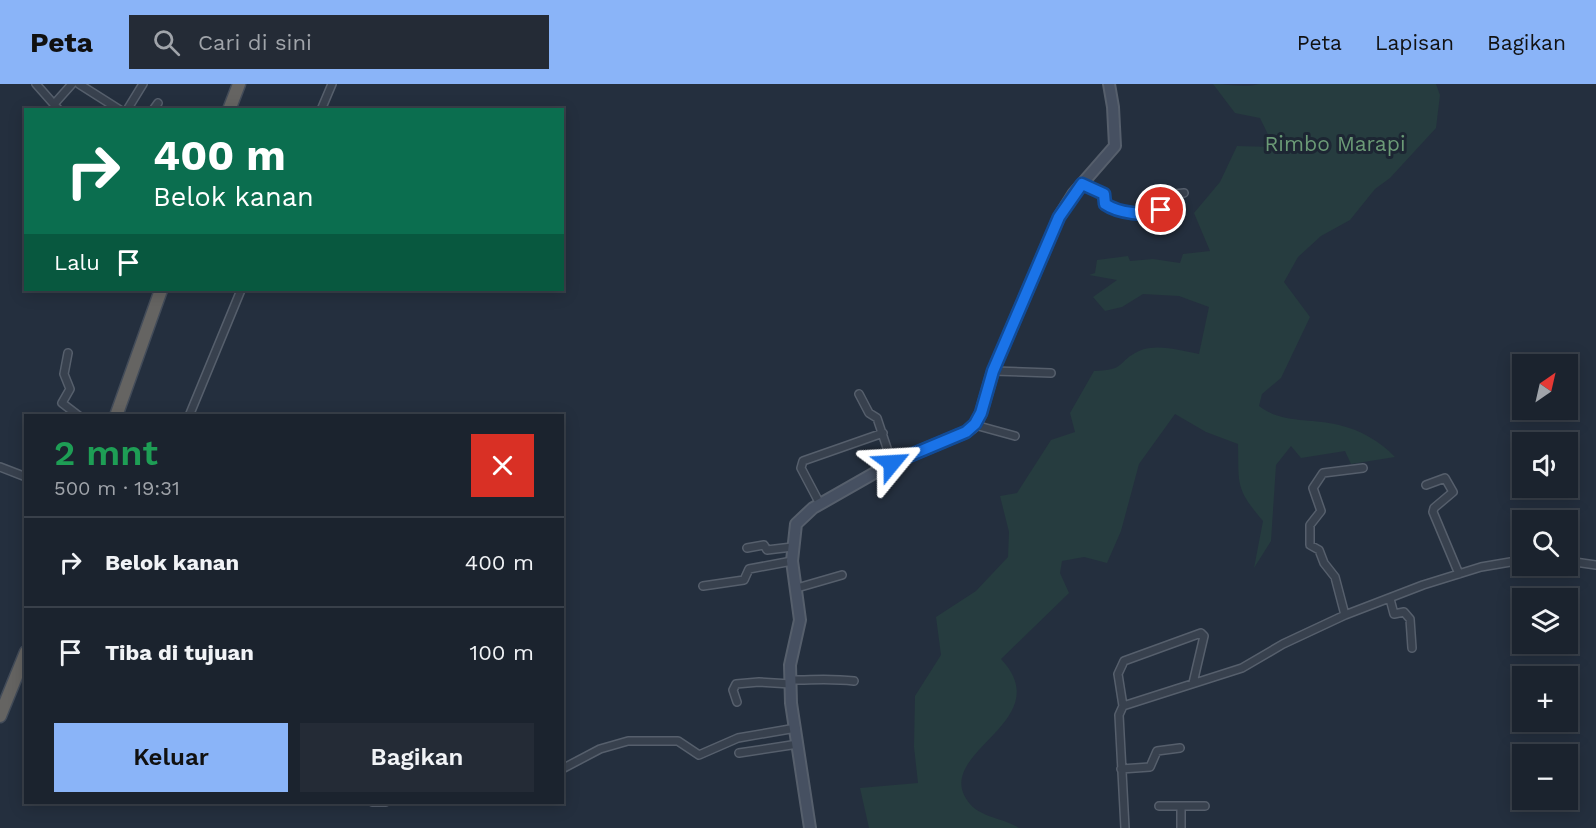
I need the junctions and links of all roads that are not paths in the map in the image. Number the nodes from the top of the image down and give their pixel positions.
1 (36, 84) edge
2 (72, 84) edge
3 (79, 84) edge
4 (143, 84) edge
5 (239, 84) edge
6 (332, 84) edge
7 (1109, 84) edge
8 (158, 103) dead end
9 (57, 106) edge
10 (117, 108) edge
11 (128, 108) edge
12 (154, 108) edge
13 (230, 108) edge
14 (322, 108) edge
15 (1082, 184) junction
16 (1184, 193) dead end
17 (161, 291) edge
18 (241, 291) edge
19 (68, 353) dead end
20 (993, 371) junction
21 (1052, 373) dead end
22 (859, 394) dead end
23 (76, 414) edge
24 (117, 414) edge
25 (190, 414) edge
26 (975, 424) junction
27 (883, 433) junction
28 (1015, 436) dead end
29 (892, 463) junction
30 (0, 467) edge
31 (1363, 468) dead end
32 (24, 476) edge
33 (1426, 485) dead end
34 (816, 506) junction
35 (792, 547) junction
36 (747, 549) dead end
37 (792, 561) junction
38 (1512, 561) edge
39 (1578, 562) edge
40 (1596, 565) edge
41 (842, 574) dead end
42 (1459, 574) junction
43 (704, 586) dead end
44 (797, 588) junction
45 (1390, 599) junction
46 (1345, 615) junction
47 (1412, 648) dead end
48 (24, 656) edge
49 (854, 681) dead end
50 (791, 682) junction
51 (1193, 683) junction
52 (737, 702) dead end
53 (1124, 706) junction
54 (0, 716) edge
55 (796, 728) junction
56 (798, 744) junction
57 (1180, 748) dead end
58 (739, 753) dead end
59 (564, 768) edge
60 (1121, 769) junction
61 (1159, 806) dead end
62 (1205, 806) dead end
63 (1181, 807) junction
64 (810, 828) edge
65 (1125, 828) edge
66 (1181, 828) edge

1 - 9 street
2 - 9 street
3 - 10 street
4 - 11 street
5 - 13 highway
6 - 14 street
7 - 15 main road
8 - 12 street
15 - 16 street
15 - 20 main road
17 - 24 highway
18 - 25 street
19 - 23 street
20 - 21 street
20 - 26 main road
22 - 27 street
26 - 28 street
26 - 29 main road
27 - 29 street
27 - 34 street
29 - 34 main road
30 - 32 street
31 - 46 street
33 - 42 street
34 - 35 main road
35 - 36 street
35 - 37 main road
37 - 43 street
37 - 44 main road
38 - 42 street
39 - 40 street
41 - 44 street
42 - 45 street
44 - 50 main road
45 - 46 street
45 - 47 street
46 - 51 street
48 - 54 highway
49 - 50 street
50 - 52 street
50 - 55 main road
51 - 53 street
51 - 53 street
53 - 60 street
55 - 56 main road
55 - 59 street
56 - 58 street
56 - 64 main road
57 - 60 street
60 - 65 street
61 - 63 street
62 - 63 street
63 - 66 street

